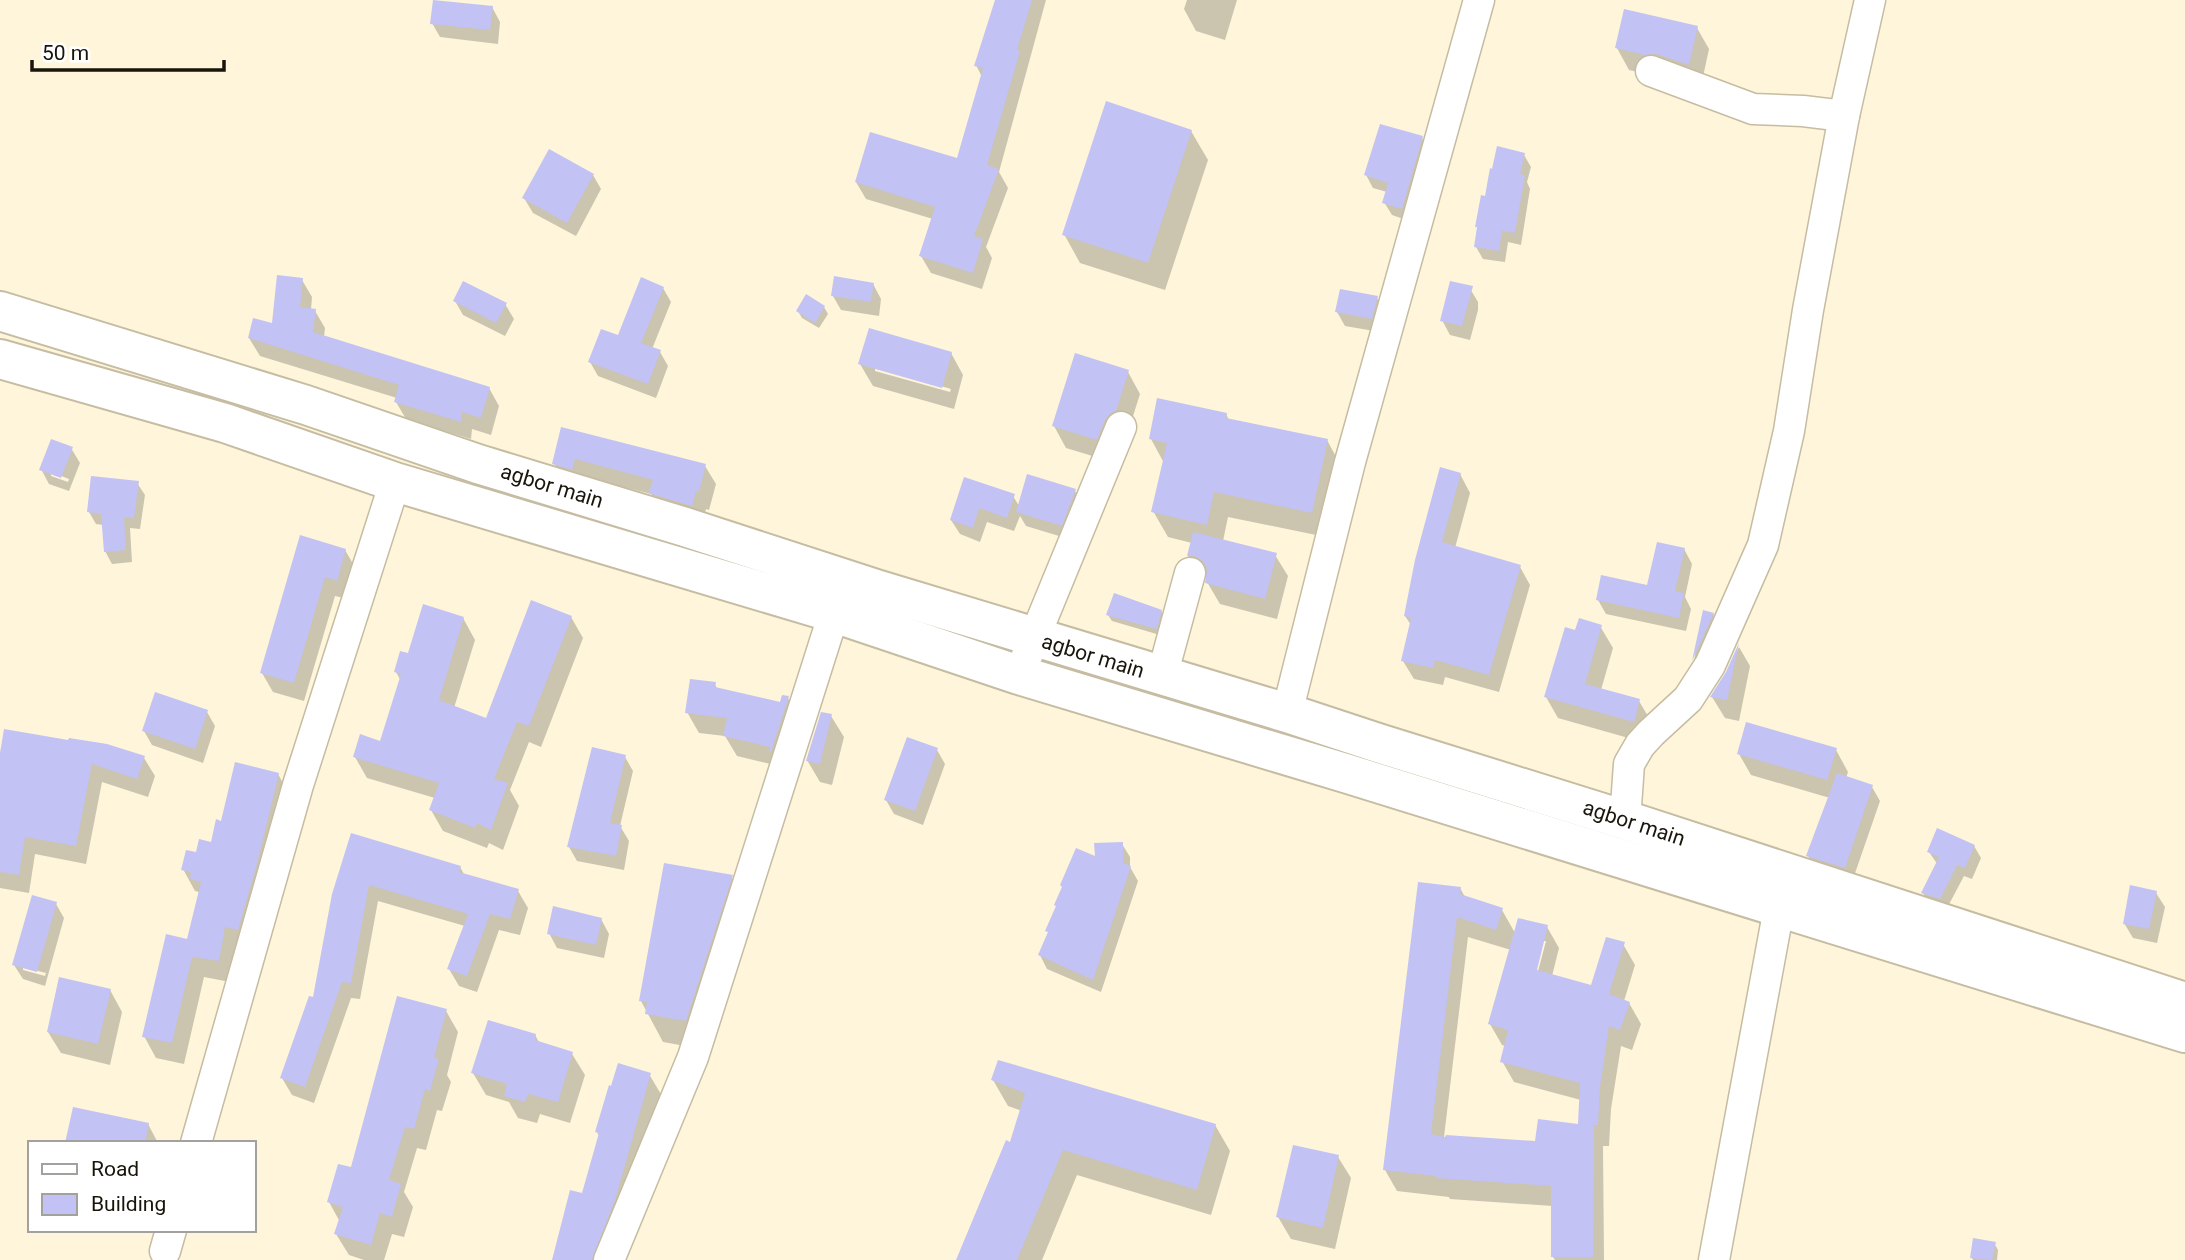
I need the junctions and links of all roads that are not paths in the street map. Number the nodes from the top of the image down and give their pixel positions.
1 (1479, 0) edge
2 (1870, 0) edge
3 (1651, 71) dead end
4 (1843, 116) junction
5 (0, 311) edge
6 (0, 359) edge
7 (1121, 427) dead end
8 (395, 482) junction
9 (1190, 573) dead end
10 (834, 613) junction
11 (1034, 638) junction
12 (1019, 675) junction
13 (1162, 676) junction
14 (1287, 713) junction
15 (1625, 820) junction
16 (1779, 908) junction
17 (2173, 1014) edge
18 (197, 1141) edge
19 (609, 1260) edge
20 (1714, 1260) edge

1 - 14 street
2 - 4 street
3 - 4 street
4 - 15 street
5 - 11 main road, agbor main
6 - 8 main road, agbor main
7 - 11 street
8 - 10 main road, agbor main
8 - 18 street
9 - 13 street
10 - 12 main road, agbor main
10 - 19 street
11 - 12 street
11 - 13 main road, agbor main
12 - 16 main road, agbor main
13 - 14 main road, agbor main
14 - 15 main road, agbor main
15 - 17 main road, agbor main
16 - 17 main road, agbor main
16 - 20 street

